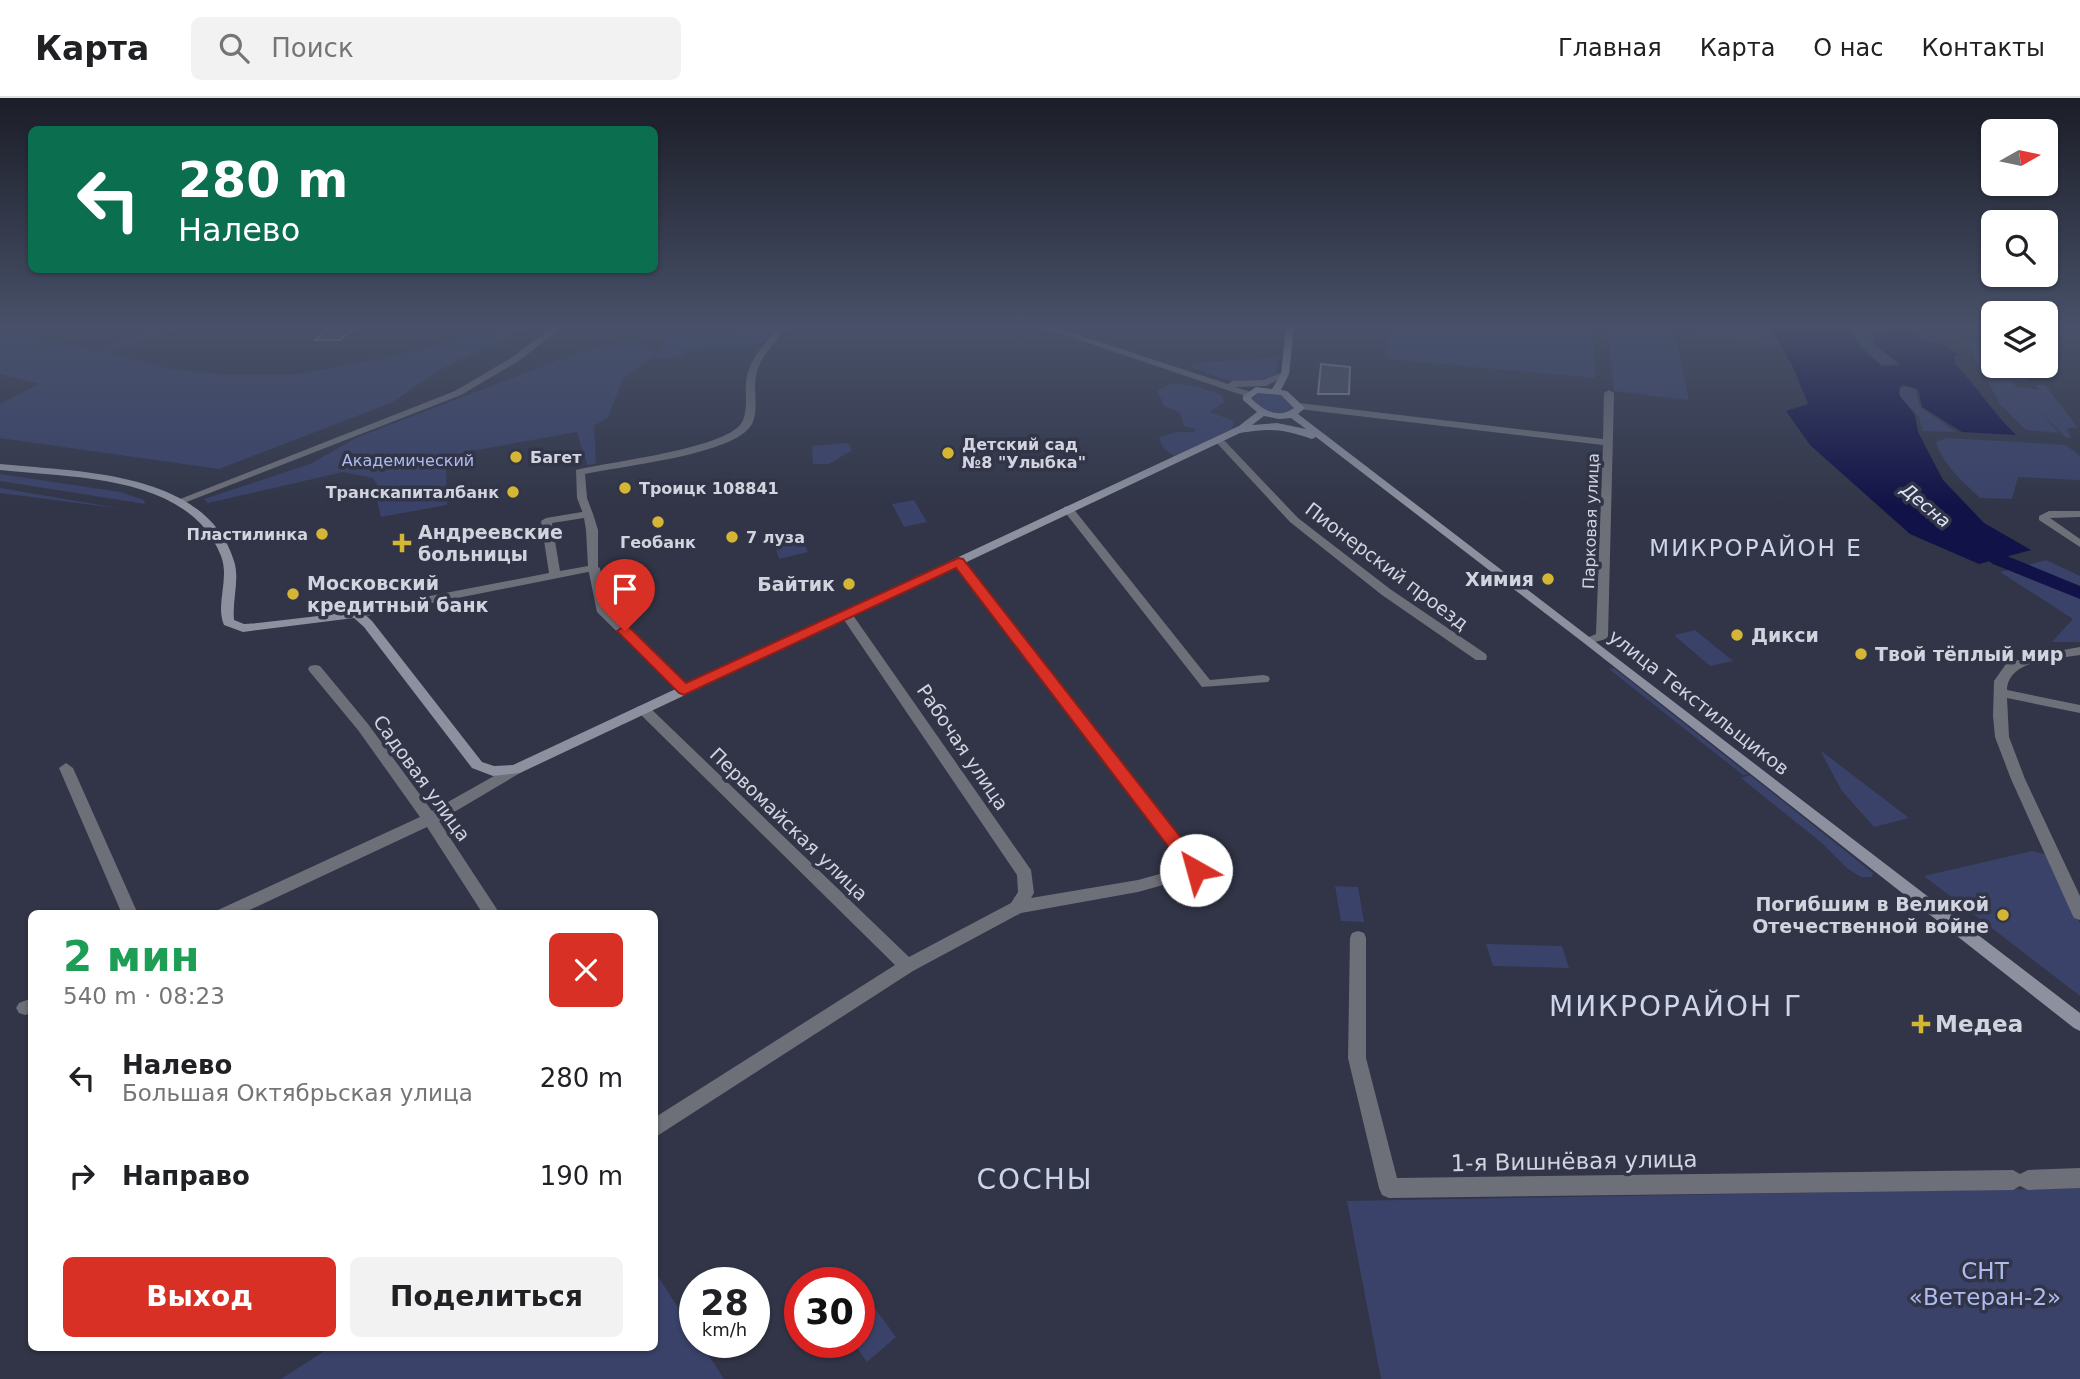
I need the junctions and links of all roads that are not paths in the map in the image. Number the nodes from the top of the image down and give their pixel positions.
1 (469, 387) edge
2 (752, 387) edge
3 (1228, 387) edge
4 (1278, 387) edge
5 (1276, 390) junction
6 (1609, 393) dead end
7 (1248, 394) junction
8 (1296, 410) junction
9 (1262, 413) junction
10 (1232, 432) junction
11 (1218, 439) junction
12 (1609, 443) junction
13 (1342, 452) junction
14 (0, 467) edge
15 (180, 502) junction
16 (1068, 509) junction
17 (588, 514) junction
18 (2080, 514) edge
19 (2080, 544) edge
20 (958, 562) junction
21 (595, 574) junction
22 (555, 576) junction
23 (357, 614) junction
24 (846, 614) junction
25 (1588, 640) junction
26 (2080, 651) edge
27 (1481, 657) dead end
28 (315, 669) dead end
29 (1263, 679) dead end
30 (684, 690) junction
31 (2001, 693) junction
32 (643, 709) junction
33 (2080, 709) edge
34 (66, 768) dead end
35 (515, 770) junction
36 (430, 819) junction
37 (1017, 907) junction
38 (128, 910) edge
39 (232, 910) edge
40 (489, 910) edge
41 (2080, 913) edge
42 (1358, 938) dead end
43 (907, 966) junction
44 (2080, 1023) edge
45 (658, 1126) edge
46 (2080, 1178) edge

1 - 15 street
2 - 17 street
3 - 7 street
4 - 5 main road
5 - 7 main road
5 - 8 main road, улица Текстильщиков
6 - 12 street, Парковая улица
7 - 9 main road
8 - 9 main road
8 - 12 street
8 - 13 main road, улица Текстильщиков
9 - 10 main road
10 - 11 main road
10 - 13 main road
11 - 16 main road
11 - 27 street, Пионерский проезд
12 - 25 street, Парковая улица
13 - 25 main road, улица Текстильщиков
14 - 15 main road
15 - 23 main road
16 - 20 main road
16 - 29 street
17 - 21 street
17 - 22 street
18 - 19 street
20 - 24 main road
20 - 37 street
21 - 22 street
21 - 30 street
22 - 23 street
23 - 35 main road
24 - 30 main road
24 - 37 street, Рабочая улица
25 - 44 main road, улица Текстильщиков
26 - 31 street
28 - 36 street, Садовая улица
30 - 32 main road
31 - 33 street
31 - 41 street
32 - 35 main road
32 - 43 street, Первомайская улица
34 - 38 street
35 - 36 street
36 - 39 street
36 - 40 street, Садовая улица
37 - 43 street
42 - 46 street, 1-я Вишнёвая улица
43 - 45 street

